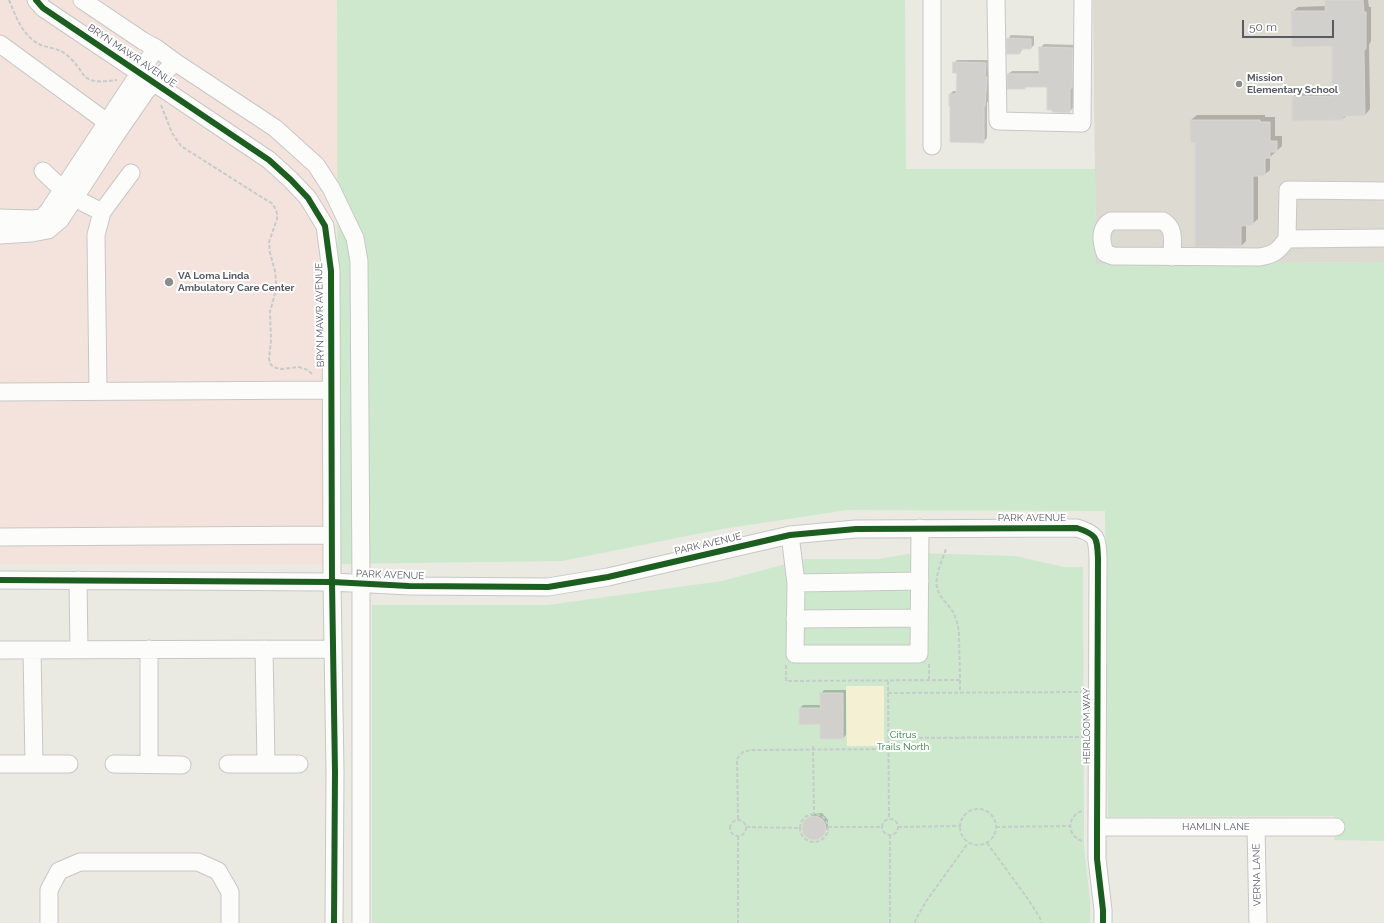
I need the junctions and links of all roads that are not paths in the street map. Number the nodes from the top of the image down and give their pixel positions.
1 (36, 0) edge
2 (82, 0) edge
3 (932, 0) edge
4 (996, 0) edge
5 (1083, 0) edge
6 (0, 44) edge
7 (156, 48) junction
8 (175, 62) junction
9 (140, 72) junction
10 (154, 82) junction
11 (113, 126) junction
12 (932, 146) dead end
13 (43, 171) dead end
14 (131, 173) dead end
15 (1384, 191) edge
16 (68, 194) junction
17 (102, 212) junction
18 (0, 218) edge
19 (0, 234) edge
20 (1384, 238) edge
21 (1287, 239) junction
22 (1172, 257) dead end
23 (331, 390) junction
24 (98, 391) junction
25 (0, 392) edge
26 (920, 528) junction
27 (1090, 532) joint
28 (332, 535) junction
29 (790, 535) junction
30 (0, 536) edge
31 (0, 580) edge
32 (78, 580) junction
33 (332, 582) junction
34 (796, 582) junction
35 (920, 582) junction
36 (361, 584) junction
37 (919, 618) junction
38 (795, 619) junction
39 (264, 649) junction
40 (332, 649) junction
41 (0, 650) edge
42 (32, 650) junction
43 (79, 650) junction
44 (149, 650) junction
45 (0, 764) edge
46 (34, 764) junction
47 (69, 764) dead end
48 (114, 764) dead end
49 (149, 764) junction
50 (228, 764) dead end
51 (266, 764) junction
52 (299, 764) dead end
53 (182, 765) dead end
54 (1256, 827) junction
55 (1097, 828) junction
56 (1336, 828) dead end
57 (49, 923) edge
58 (230, 923) edge
59 (334, 923) edge
60 (361, 923) edge
61 (1103, 923) edge
62 (1258, 923) edge

1 - 9 street, BRYN MAWR AVENUE
2 - 7 street, BRYN MAWR AVENUE
3 - 12 street
4 - 5 street
6 - 11 street
7 - 8 street, BRYN MAWR AVENUE
7 - 9 street
8 - 10 street
8 - 36 street, BRYN MAWR AVENUE
9 - 10 street, BRYN MAWR AVENUE
9 - 11 street
10 - 11 street
10 - 23 street, BRYN MAWR AVENUE
11 - 16 street
13 - 16 street
14 - 17 street
15 - 21 street
16 - 17 street
16 - 18 street
16 - 19 street
17 - 24 street
20 - 21 street
21 - 22 street
23 - 24 street
23 - 28 street, BRYN MAWR AVENUE
24 - 25 street
26 - 27 street, PARK AVENUE
26 - 29 street, PARK AVENUE
26 - 35 street
27 - 55 street, HEIRLOOM WAY
28 - 30 street
28 - 33 street, BRYN MAWR AVENUE
29 - 34 street
29 - 36 street, PARK AVENUE
31 - 32 street, PARK AVENUE
32 - 33 street, PARK AVENUE
32 - 43 street
33 - 36 street, PARK AVENUE
33 - 40 street, BRYN MAWR AVENUE
34 - 35 street
34 - 38 street
35 - 37 street
36 - 60 street, BRYN MAWR AVENUE
37 - 38 street
37 - 38 street
39 - 40 street
39 - 44 street
39 - 51 street
40 - 59 street, BRYN MAWR AVENUE
41 - 42 street
42 - 43 street
42 - 46 street
43 - 44 street
44 - 49 street
45 - 46 street
46 - 47 street
48 - 49 street
49 - 53 street
50 - 51 street
51 - 52 street
54 - 55 street, HAMLIN LANE
54 - 56 street, HAMLIN LANE
54 - 62 street, VERNA LANE
55 - 61 street, HEIRLOOM WAY
57 - 58 street

